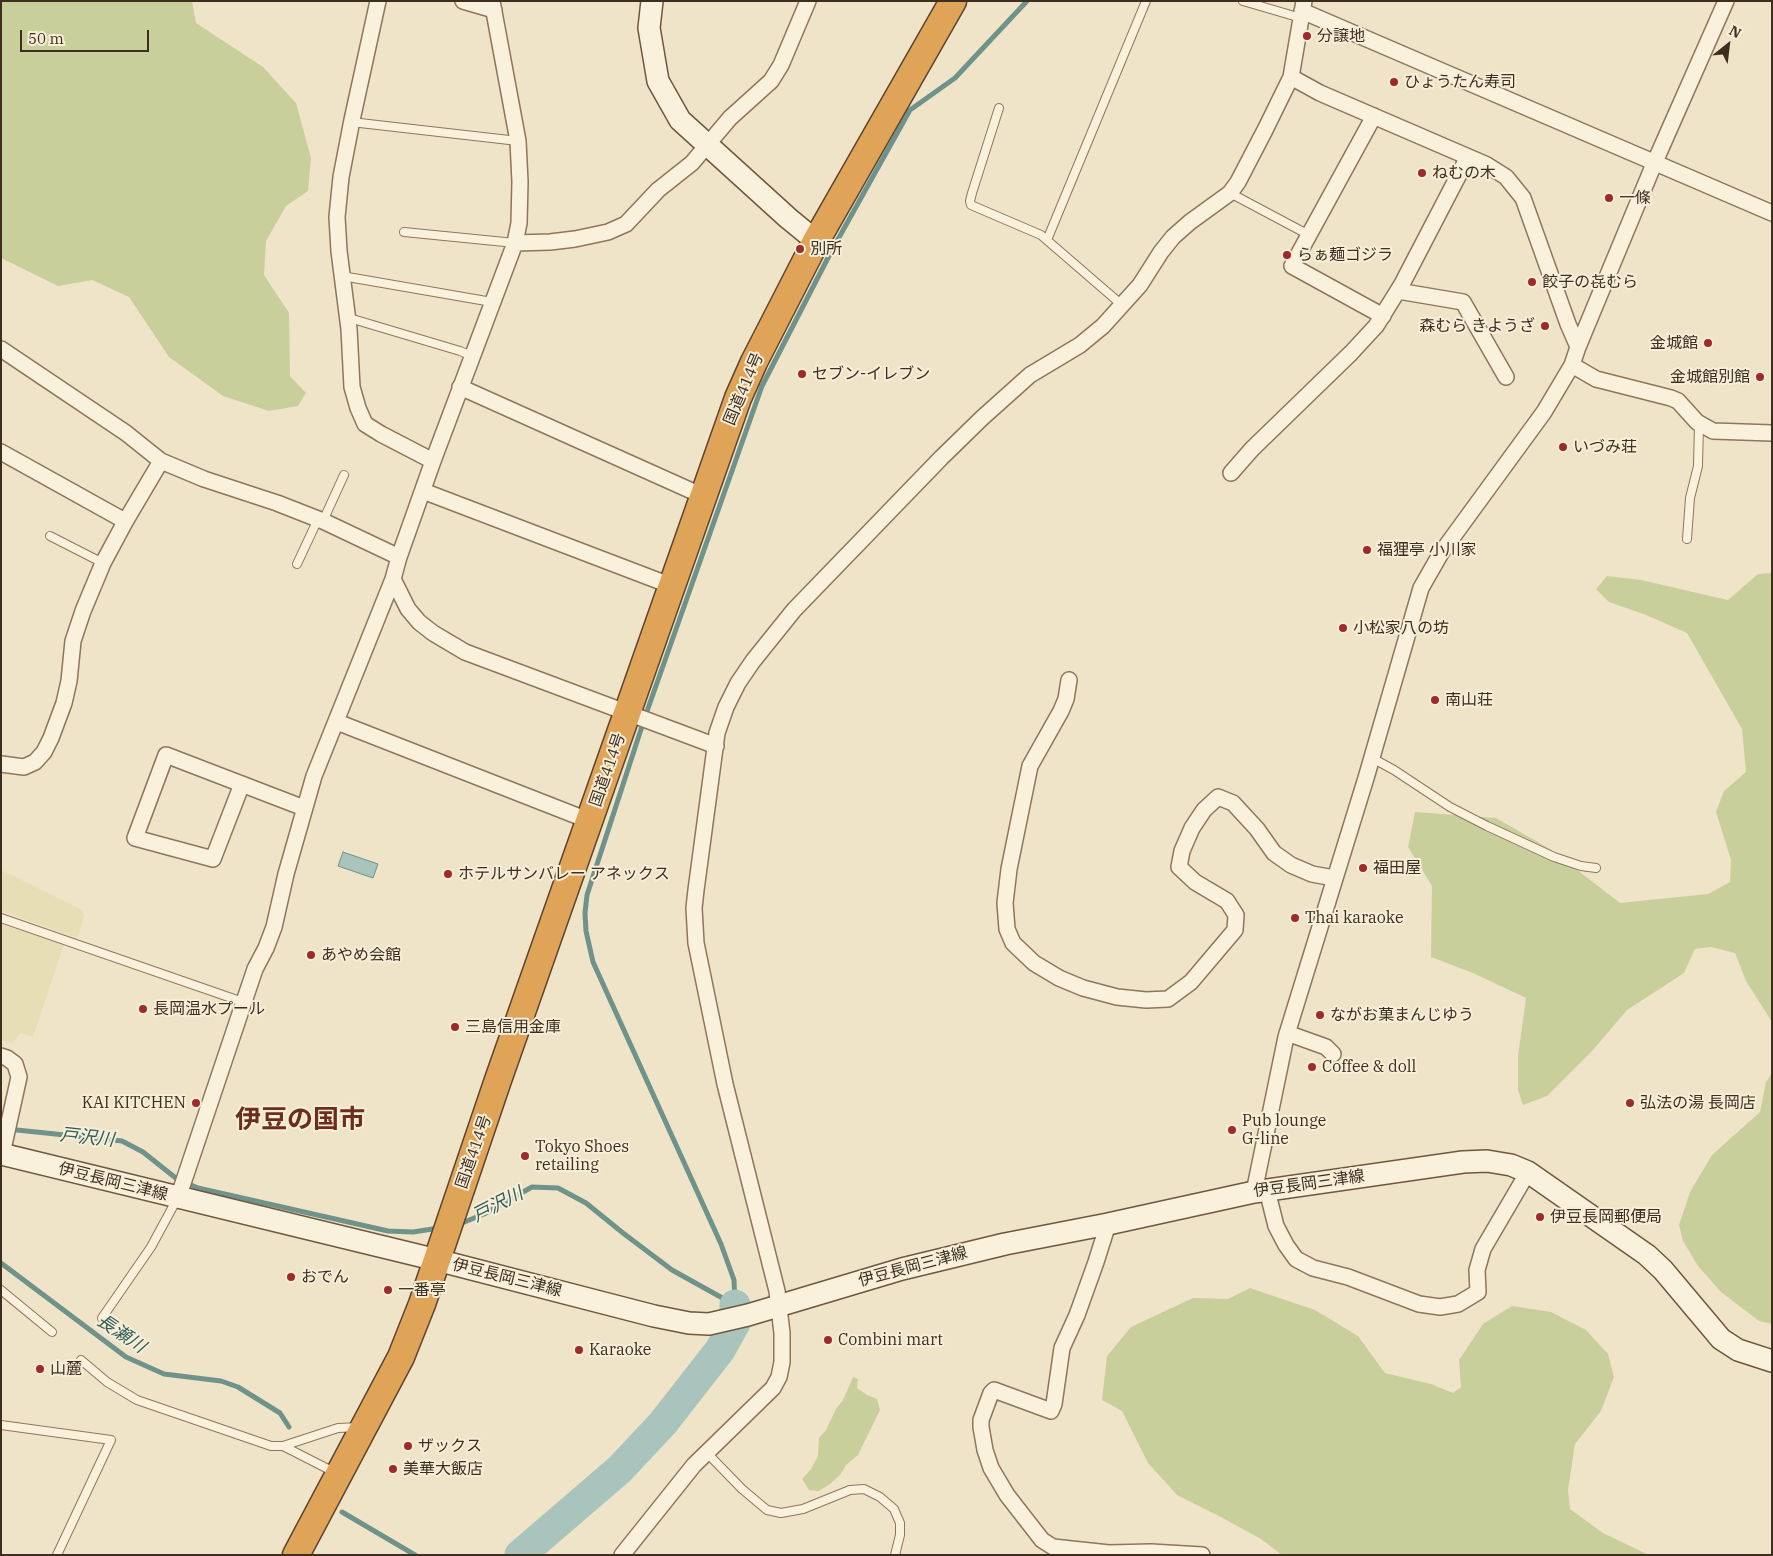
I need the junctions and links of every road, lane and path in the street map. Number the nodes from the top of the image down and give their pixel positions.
1 (378, 1) edge
2 (463, 1) edge
3 (652, 1) edge
4 (808, 1) edge
5 (953, 1) edge
6 (1146, 1) edge
7 (1243, 1) edge
8 (1726, 1) edge
9 (493, 6) edge
10 (1302, 10) edge
11 (1291, 76) junction
12 (999, 108) dead end
13 (1374, 116) junction
14 (351, 122) junction
15 (518, 142) junction
16 (706, 145) junction
17 (1468, 157) junction
18 (1654, 164) junction
19 (1230, 193) junction
20 (1772, 213) edge
21 (404, 232) dead end
22 (1309, 235) junction
23 (1048, 240) junction
24 (816, 241) junction
25 (515, 243) junction
26 (342, 276) junction
27 (1398, 291) junction
28 (492, 302) junction
29 (1122, 306) junction
30 (1383, 316) junction
31 (348, 319) junction
32 (1578, 347) junction
33 (1, 349) edge
34 (472, 356) junction
35 (1572, 365) junction
36 (1506, 377) dead end
37 (460, 387) junction
38 (1699, 424) junction
39 (1772, 433) edge
40 (1, 452) edge
41 (161, 461) junction
42 (433, 461) junction
43 (1231, 473) dead end
44 (344, 475) dead end
45 (423, 491) junction
46 (703, 496) junction
47 (320, 520) junction
48 (126, 521) junction
49 (50, 536) dead end
50 (1688, 539) dead end
51 (399, 557) junction
52 (103, 563) junction
53 (297, 564) dead end
54 (392, 579) junction
55 (672, 586) junction
56 (1069, 680) dead end
57 (630, 715) junction
58 (336, 722) junction
59 (716, 746) junction
60 (1372, 758) junction
61 (1, 764) edge
62 (242, 784) junction
63 (304, 808) junction
64 (590, 821) junction
65 (1596, 868) dead end
66 (1334, 878) junction
67 (1, 918) edge
68 (244, 1002) junction
69 (1287, 1033) junction
70 (1333, 1054) dead end
71 (1, 1056) edge
72 (2, 1154) edge
73 (1528, 1172) junction
74 (1260, 1191) junction
75 (178, 1198) junction
76 (1108, 1224) junction
77 (437, 1260) junction
78 (1, 1290) edge
79 (779, 1305) junction
80 (102, 1318) dead end
81 (52, 1332) dead end
82 (81, 1360) dead end
83 (1772, 1361) edge
84 (1, 1425) edge
85 (364, 1427) junction
86 (283, 1446) junction
87 (707, 1453) junction
88 (338, 1474) junction
89 (57, 1555) edge
90 (296, 1555) edge
91 (622, 1555) edge
92 (895, 1555) edge
93 (1202, 1555) edge

1 - 14 street
2 - 9 street
3 - 16 main road
4 - 16 street
5 - 24 highway, 国道414号
6 - 23 lane
7 - 10 lane
8 - 18 street
9 - 15 street
10 - 11 street
10 - 18 street
11 - 13 street
11 - 19 street
12 - 23 lane
13 - 17 street
13 - 22 street
14 - 15 lane
14 - 26 street
15 - 25 street
16 - 24 main road
16 - 25 street
17 - 27 street
17 - 32 street
18 - 20 street
18 - 32 street
19 - 22 lane
19 - 29 street
21 - 25 lane
22 - 30 street
23 - 29 lane
24 - 46 highway, 国道414号
25 - 28 street
26 - 28 lane
26 - 31 street
27 - 30 street
27 - 36 street
28 - 34 street
29 - 59 street
30 - 43 street
31 - 34 lane
31 - 42 street
32 - 35 street
33 - 41 street
34 - 37 street
35 - 38 street
35 - 60 street
37 - 42 street
37 - 46 street
38 - 39 street
38 - 50 lane
40 - 48 street
41 - 47 street
41 - 48 street
42 - 45 street
44 - 47 lane
45 - 51 street
45 - 55 street
46 - 55 highway, 国道414号
47 - 51 street
47 - 53 lane
48 - 52 street
49 - 52 lane
51 - 54 street
52 - 61 street
54 - 57 street
54 - 58 street
55 - 57 highway, 国道414号
56 - 66 street
57 - 59 street
57 - 64 highway, 国道414号
58 - 63 street
58 - 64 street
59 - 79 street
60 - 65 lane
60 - 66 street
62 - 62 street
62 - 63 street
63 - 68 street
64 - 77 highway, 国道414号
66 - 69 street
67 - 68 lane
68 - 75 street
69 - 70 street
69 - 74 street
71 - 72 street
72 - 75 main road, 伊豆長岡三津線
73 - 74 main road, 伊豆長岡三津線
73 - 74 street
73 - 83 main road, 伊豆長岡三津線
74 - 76 main road, 伊豆長岡三津線
75 - 77 main road, 伊豆長岡三津線
75 - 80 lane
76 - 79 main road, 伊豆長岡三津線
76 - 93 street
77 - 79 main road, 伊豆長岡三津線
77 - 85 highway, 国道414号
78 - 81 lane
79 - 87 street
82 - 86 lane
84 - 89 lane
85 - 86 lane
85 - 88 highway, 国道414号
86 - 88 lane
87 - 91 street
87 - 92 lane
88 - 90 highway, 国道414号

